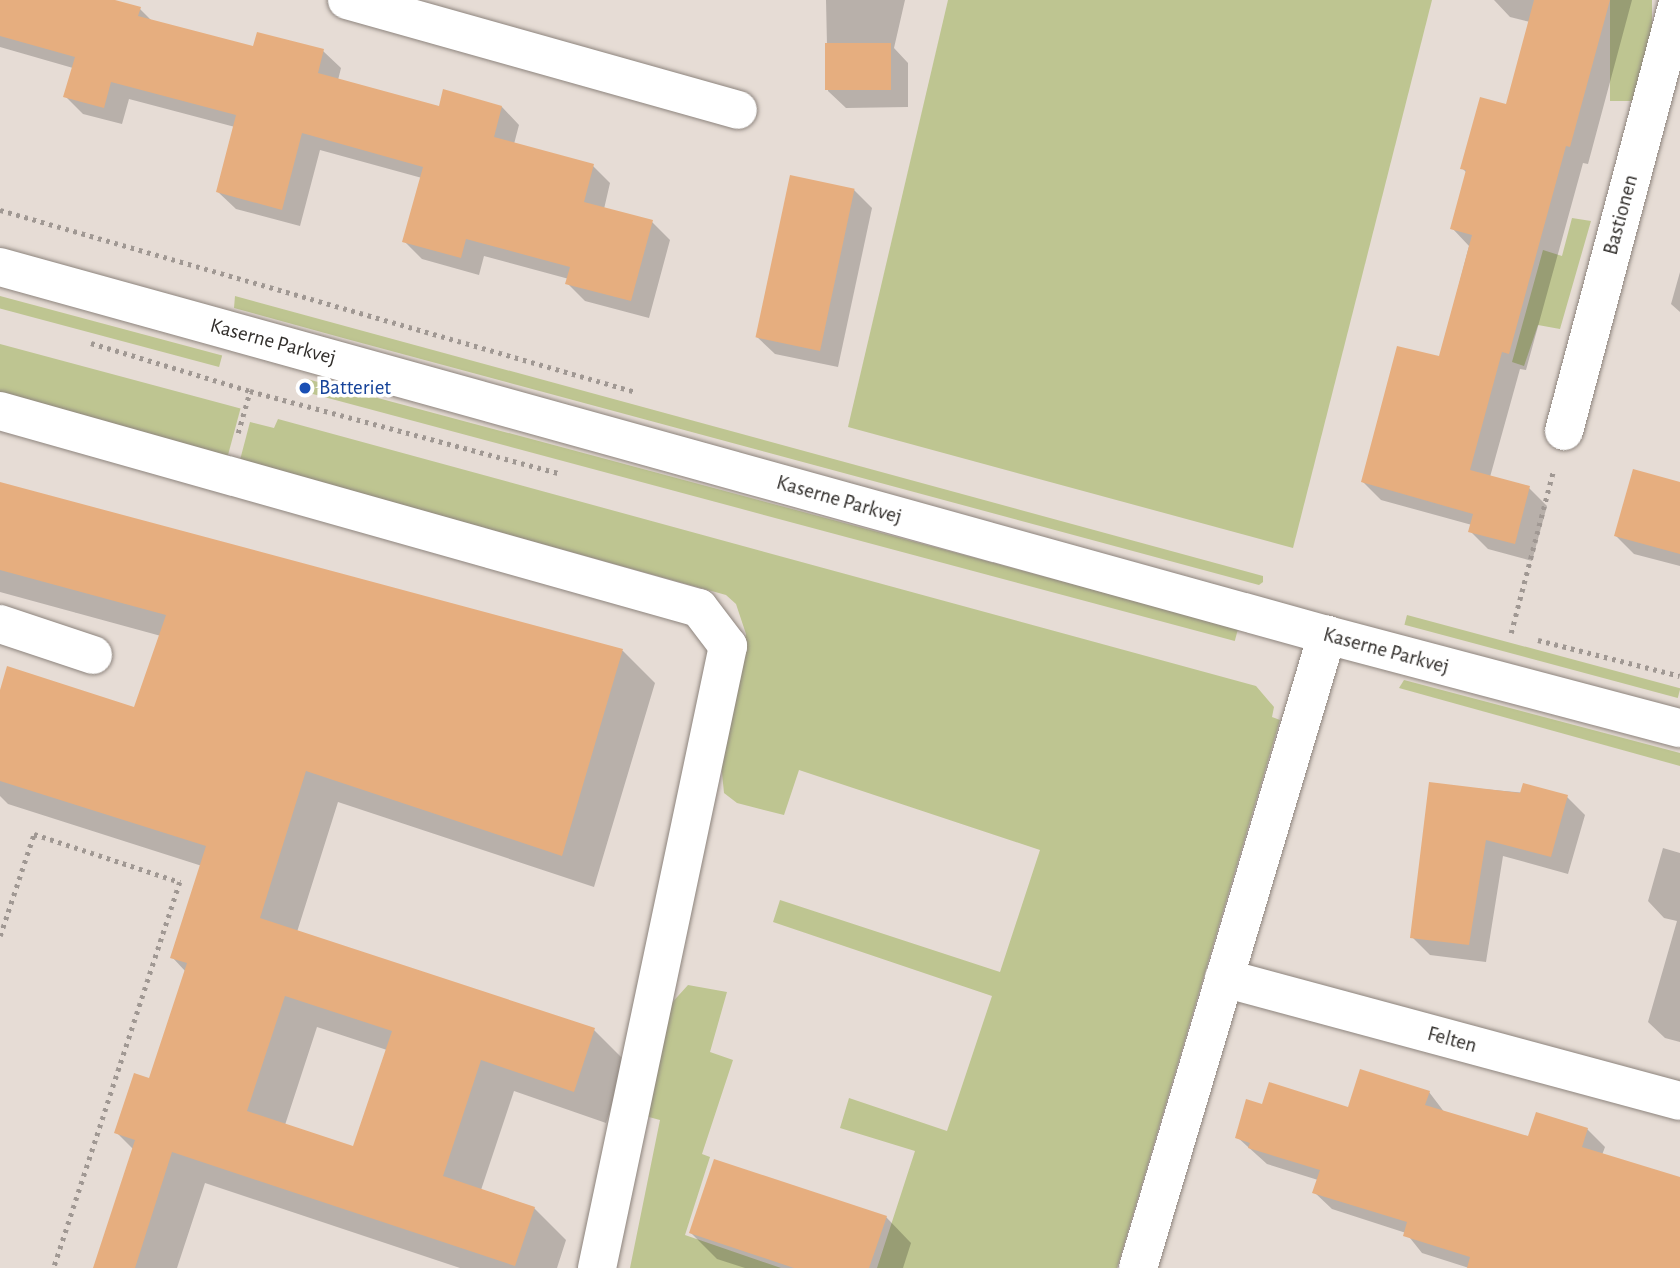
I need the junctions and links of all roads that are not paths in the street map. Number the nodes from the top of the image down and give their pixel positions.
1 (347, 0) edge
2 (1679, 0) edge
3 (738, 110) dead end
4 (0, 267) edge
5 (0, 411) edge
6 (1564, 431) road end
7 (0, 624) edge
8 (1327, 635) junction
9 (93, 654) dead end
10 (1680, 728) edge
11 (1224, 978) junction
12 (1680, 1101) edge
13 (597, 1268) edge
14 (1138, 1268) edge

1 - 3 street
2 - 6 street, Bastionen
4 - 8 street, Kaserne Parkvej
5 - 13 street
7 - 9 street
8 - 10 street, Kaserne Parkvej
8 - 11 street
11 - 12 street, Felten
11 - 14 street

